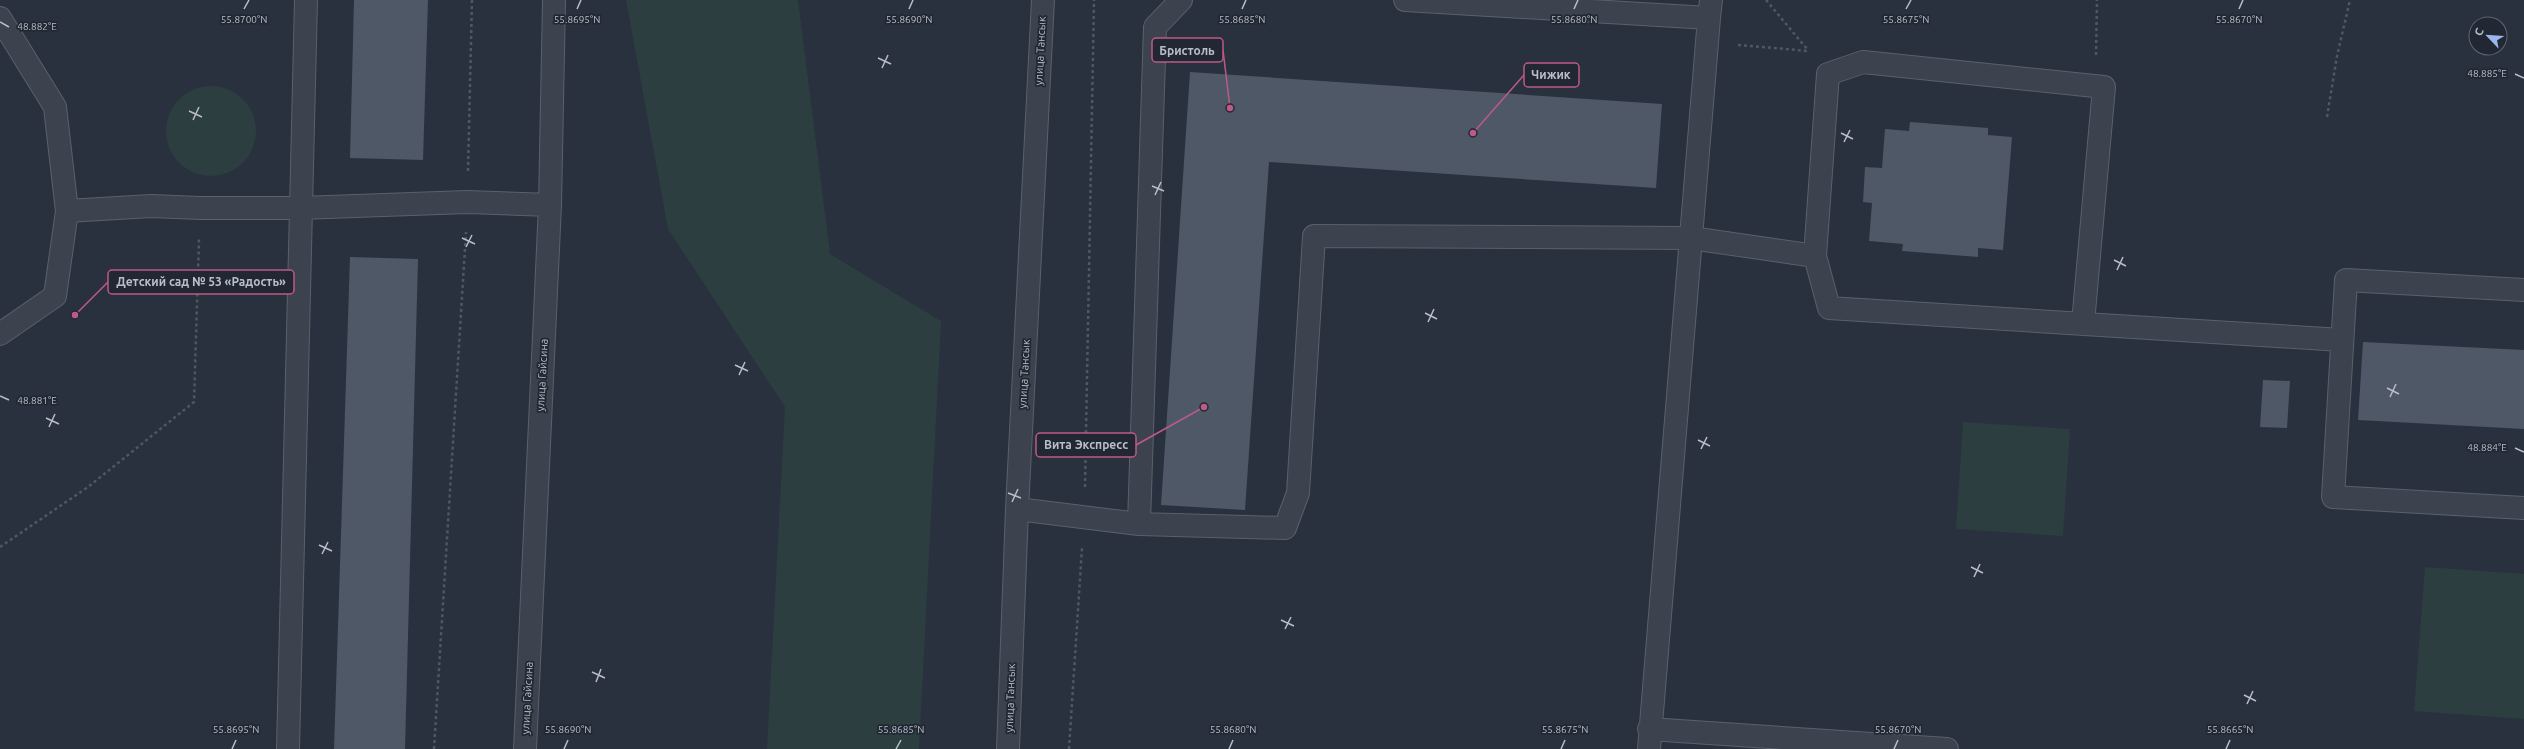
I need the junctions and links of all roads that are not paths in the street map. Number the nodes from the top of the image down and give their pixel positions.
1 (306, 0) edge
2 (554, 0) edge
3 (1043, 0) edge
4 (1181, 0) edge
5 (1405, 0) edge
6 (1710, 9) edge
7 (0, 18) edge
8 (550, 205) junction
9 (300, 208) junction
10 (67, 211) junction
11 (1691, 238) junction
12 (1815, 256) junction
13 (2524, 290) edge
14 (2083, 323) junction
15 (0, 334) edge
16 (2342, 340) junction
17 (2524, 508) edge
18 (1017, 509) junction
19 (1139, 524) junction
20 (1649, 739) edge
21 (288, 749) edge
22 (525, 749) edge
23 (1008, 749) edge
24 (1947, 749) edge

1 - 9 street
2 - 8 street, улица Гайсина
3 - 18 street, улица Тансык
4 - 19 street
5 - 6 street
6 - 11 street
7 - 10 street
8 - 9 street
8 - 22 street, улица Гайсина
9 - 10 street
9 - 21 street
10 - 15 street
11 - 12 street
11 - 19 street
11 - 20 street
12 - 14 street
12 - 14 street
13 - 16 street
14 - 16 street
16 - 17 street
18 - 19 street
18 - 23 street, улица Тансык
20 - 24 street

